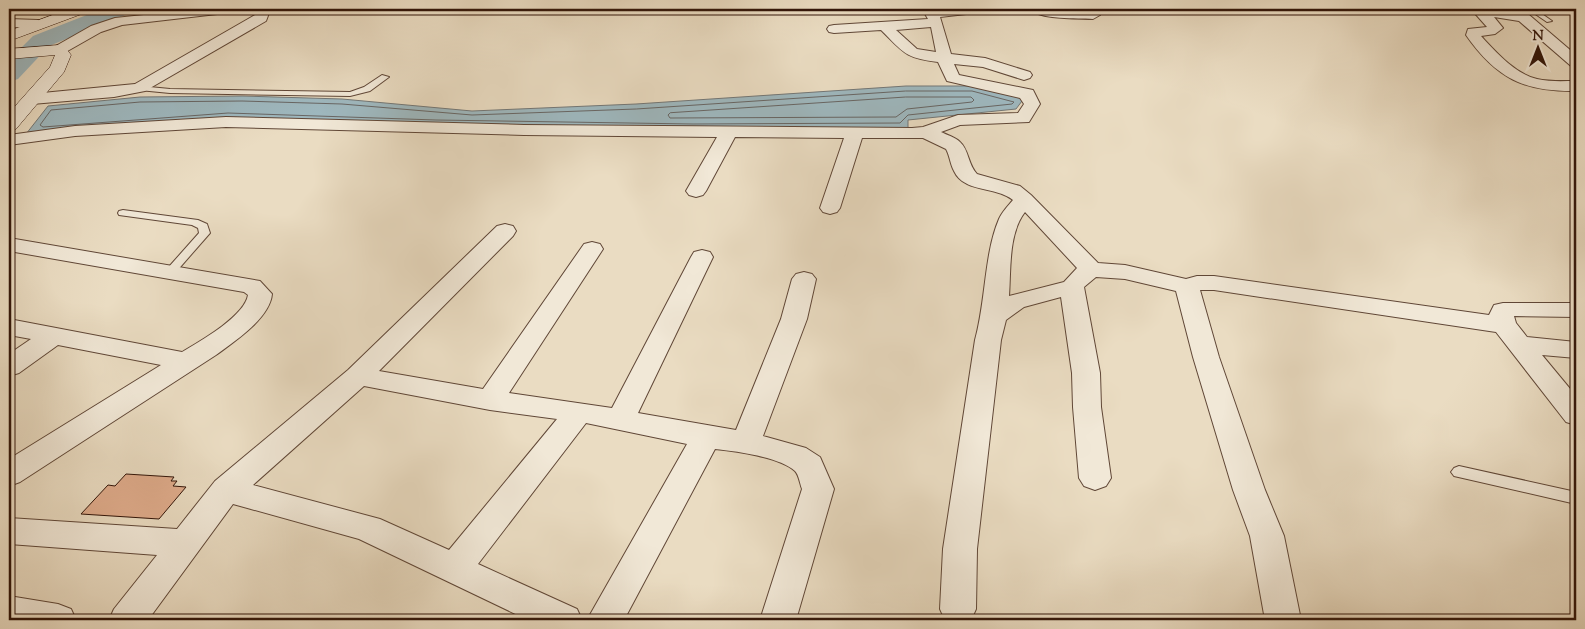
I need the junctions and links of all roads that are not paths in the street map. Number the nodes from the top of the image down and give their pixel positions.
1 (17, 9) edge
2 (82, 9) edge
3 (238, 9) edge
4 (248, 9) edge
5 (975, 9) edge
6 (1037, 9) edge
7 (1531, 9) edge
8 (1480, 11) edge
9 (9, 12) edge
10 (932, 15) edge
11 (1093, 15) dead end
12 (1549, 21) dead end
13 (9, 23) edge
14 (38, 24) junction
15 (886, 27) junction
16 (834, 29) dead end
17 (9, 36) edge
18 (56, 49) junction
19 (9, 54) edge
20 (945, 58) junction
21 (1576, 63) edge
22 (1024, 75) dead end
23 (385, 77) dead end
24 (1576, 86) edge
25 (139, 88) junction
26 (30, 101) junction
27 (9, 126) edge
28 (729, 131) junction
29 (855, 132) junction
30 (926, 132) junction
31 (9, 140) edge
32 (696, 192) dead end
33 (1024, 199) junction
34 (830, 208) dead end
35 (123, 213) dead end
36 (505, 231) dead end
37 (15, 246) dead end
38 (592, 249) dead end
39 (702, 257) dead end
40 (171, 271) junction
41 (1082, 279) junction
42 (804, 280) dead end
43 (1187, 286) junction
44 (1576, 310) edge
45 (994, 317) junction
46 (9, 327) edge
47 (55, 335) junction
48 (1512, 335) junction
49 (1576, 350) edge
50 (187, 362) junction
51 (9, 367) edge
52 (358, 376) junction
53 (490, 400) junction
54 (579, 412) junction
55 (1576, 415) edge
56 (620, 420) junction
57 (706, 437) junction
58 (746, 442) junction
59 (1459, 472) dead end
60 (9, 474) edge
61 (1094, 478) dead end
62 (226, 490) junction
63 (1576, 498) edge
64 (9, 531) edge
65 (186, 543) junction
66 (455, 568) junction
67 (958, 609) dead end
68 (9, 612) edge
69 (58, 620) edge
70 (127, 620) edge
71 (564, 620) edge
72 (605, 620) edge
73 (778, 620) edge
74 (1284, 620) edge

1 - 9 street
2 - 14 street
3 - 18 street
4 - 25 street
5 - 10 street
6 - 11 street
7 - 12 lane
8 - 21 street
8 - 24 street
10 - 15 street
10 - 20 street
13 - 14 street
14 - 17 street
15 - 16 street
15 - 20 street
18 - 19 street
18 - 26 street
20 - 22 street
20 - 30 street
23 - 25 lane
25 - 26 street
26 - 27 street
28 - 29 street
28 - 31 street
28 - 32 street
29 - 30 street
29 - 34 street
30 - 33 street
33 - 41 street
33 - 45 street
35 - 40 lane
36 - 52 street
37 - 40 street
38 - 53 street
39 - 56 street
40 - 50 street
41 - 43 street
41 - 45 street
41 - 61 street
42 - 58 street
43 - 48 street
43 - 74 street
44 - 48 street
45 - 67 street
46 - 47 street
47 - 50 street
47 - 51 street
48 - 49 street
48 - 55 street
50 - 60 street
52 - 53 street
52 - 62 street
53 - 54 street
54 - 56 street
54 - 66 street
56 - 57 street
57 - 58 street
57 - 72 street
58 - 73 street
59 - 63 lane
62 - 65 street
62 - 66 street
64 - 65 street
65 - 70 street
66 - 71 street
68 - 69 street

